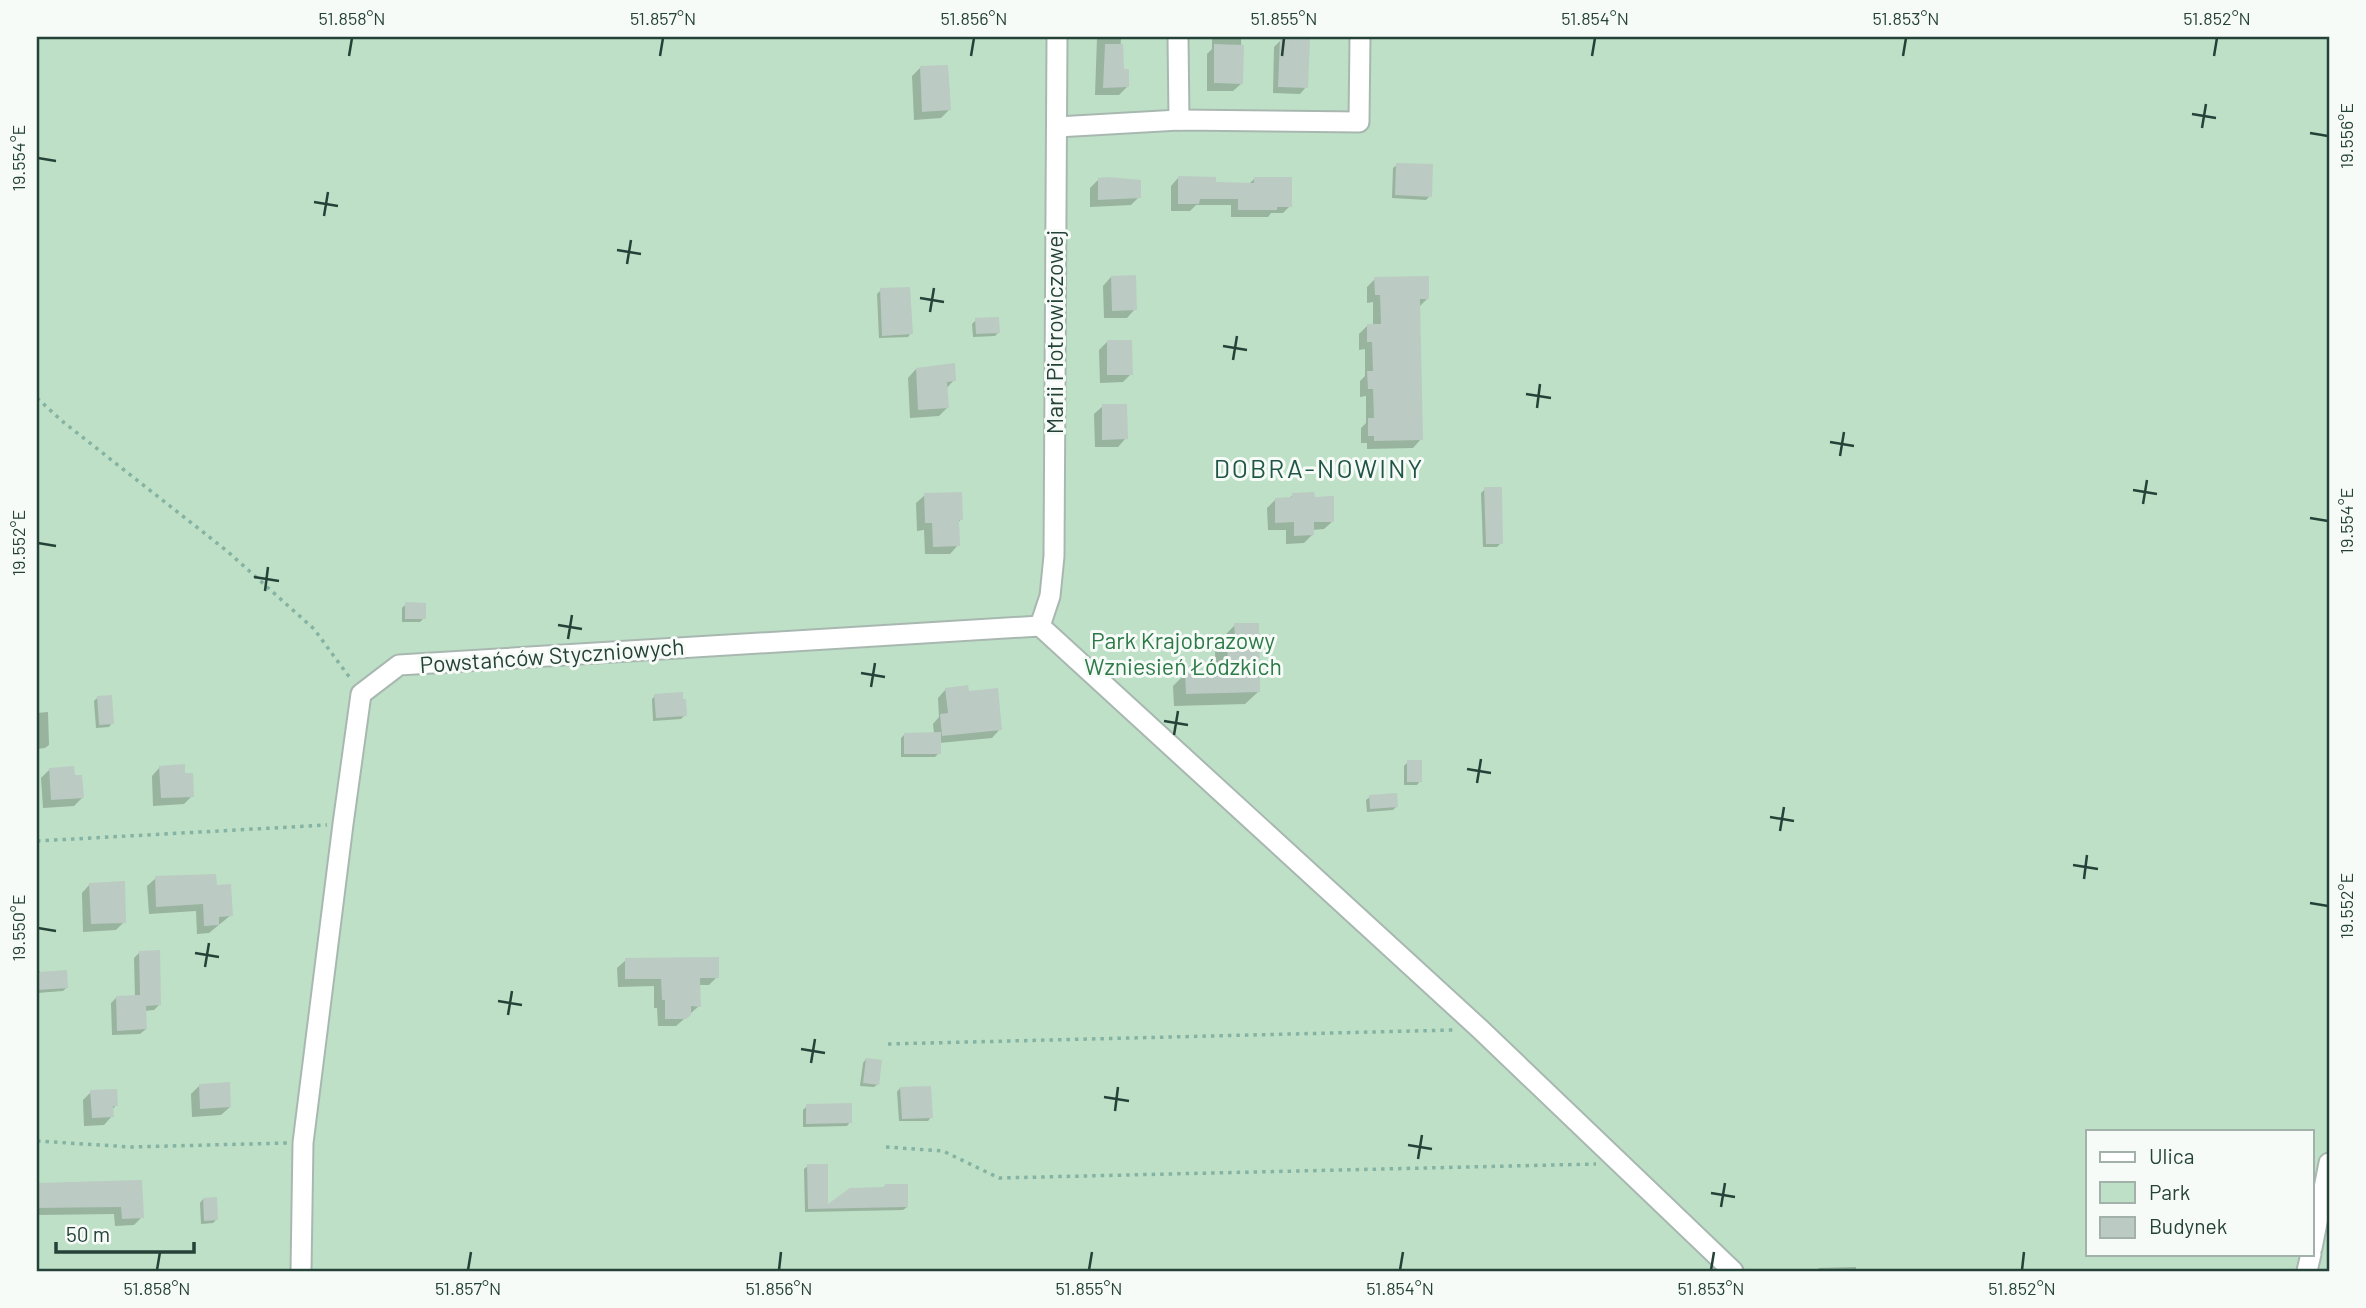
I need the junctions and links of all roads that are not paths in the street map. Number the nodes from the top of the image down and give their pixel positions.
1 (1056, 37) edge
2 (1178, 37) edge
3 (1360, 37) edge
4 (1179, 120) junction
5 (1057, 127) junction
6 (1040, 626) junction
7 (2329, 1163) edge
8 (2314, 1238) edge
9 (301, 1271) edge
10 (1734, 1271) edge

1 - 5 street, Marii Piotrowiczowej
2 - 4 street
3 - 4 street
4 - 5 street
5 - 6 street, Marii Piotrowiczowej
6 - 9 street, Powstańców Styczniowych
6 - 10 street
7 - 8 street

